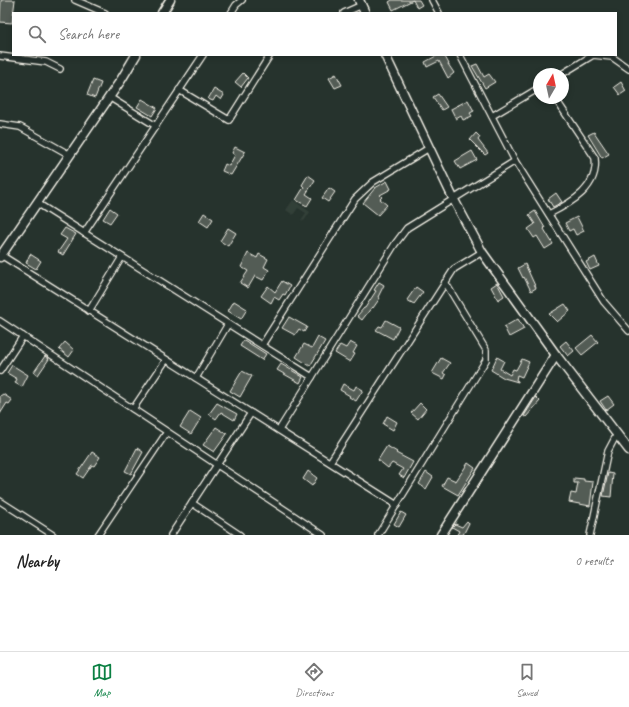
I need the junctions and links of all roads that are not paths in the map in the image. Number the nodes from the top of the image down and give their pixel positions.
1 (75, 0) edge
2 (170, 0) edge
3 (242, 0) edge
4 (432, 0) edge
5 (362, 6) edge
6 (103, 12) edge
7 (163, 12) edge
8 (231, 12) edge
9 (347, 12) edge
10 (438, 12) edge
11 (0, 56) edge
12 (135, 56) edge
13 (202, 56) edge
14 (269, 56) edge
15 (385, 56) edge
16 (461, 56) edge
17 (591, 56) edge
18 (602, 56) edge
19 (60, 69) dead end
20 (629, 69) edge
21 (569, 70) edge
22 (179, 90) junction
23 (533, 92) edge
24 (109, 97) junction
25 (559, 104) edge
26 (492, 116) junction
27 (0, 124) edge
28 (156, 126) junction
29 (429, 148) junction
30 (70, 155) junction
31 (515, 162) junction
32 (454, 200) junction
33 (37, 203) junction
34 (549, 214) junction
35 (84, 233) junction
36 (482, 252) junction
37 (0, 256) edge
38 (122, 257) junction
39 (445, 282) junction
40 (89, 311) junction
41 (0, 321) edge
42 (228, 324) junction
43 (629, 331) edge
44 (23, 336) junction
45 (262, 345) junction
46 (556, 355) junction
47 (166, 360) junction
48 (0, 371) edge
49 (312, 377) junction
50 (196, 378) junction
51 (133, 409) junction
52 (251, 413) junction
53 (279, 430) junction
54 (167, 432) junction
55 (617, 434) junction
56 (629, 450) edge
57 (330, 462) junction
58 (217, 465) junction
59 (0, 501) edge
60 (192, 503) junction
61 (397, 504) junction
62 (53, 535) edge
63 (98, 535) edge
64 (171, 535) edge
65 (240, 535) edge
66 (324, 535) edge
67 (378, 535) edge
68 (441, 535) edge
69 (590, 535) edge

1 - 6 street
2 - 7 street
3 - 8 street
4 - 10 street
5 - 9 street
11 - 19 street
12 - 24 street
13 - 22 street
14 - 22 street
15 - 29 street
16 - 26 street
17 - 21 street
18 - 20 street
22 - 28 street
23 - 26 street
24 - 28 street
24 - 30 street
25 - 34 street
26 - 31 street
27 - 30 street
28 - 35 street
29 - 32 street
29 - 45 street
30 - 33 street
31 - 32 street
31 - 34 street
32 - 36 street
32 - 49 street
33 - 35 street
33 - 37 street
34 - 43 street
35 - 38 street
36 - 39 street
36 - 46 street
37 - 40 street
38 - 40 street
38 - 42 street
39 - 57 street
39 - 61 street
40 - 47 street
41 - 44 street
42 - 45 street
42 - 50 street
44 - 48 street
44 - 51 street
45 - 49 street
46 - 55 street
46 - 68 street
47 - 50 street
47 - 51 street
49 - 53 street
50 - 52 street
51 - 54 street
52 - 53 street
52 - 58 street
53 - 57 street
54 - 58 street
54 - 63 street
55 - 56 street
55 - 69 street
57 - 61 street
58 - 60 street
58 - 66 street
59 - 62 street
60 - 64 street
60 - 65 street
61 - 67 street

